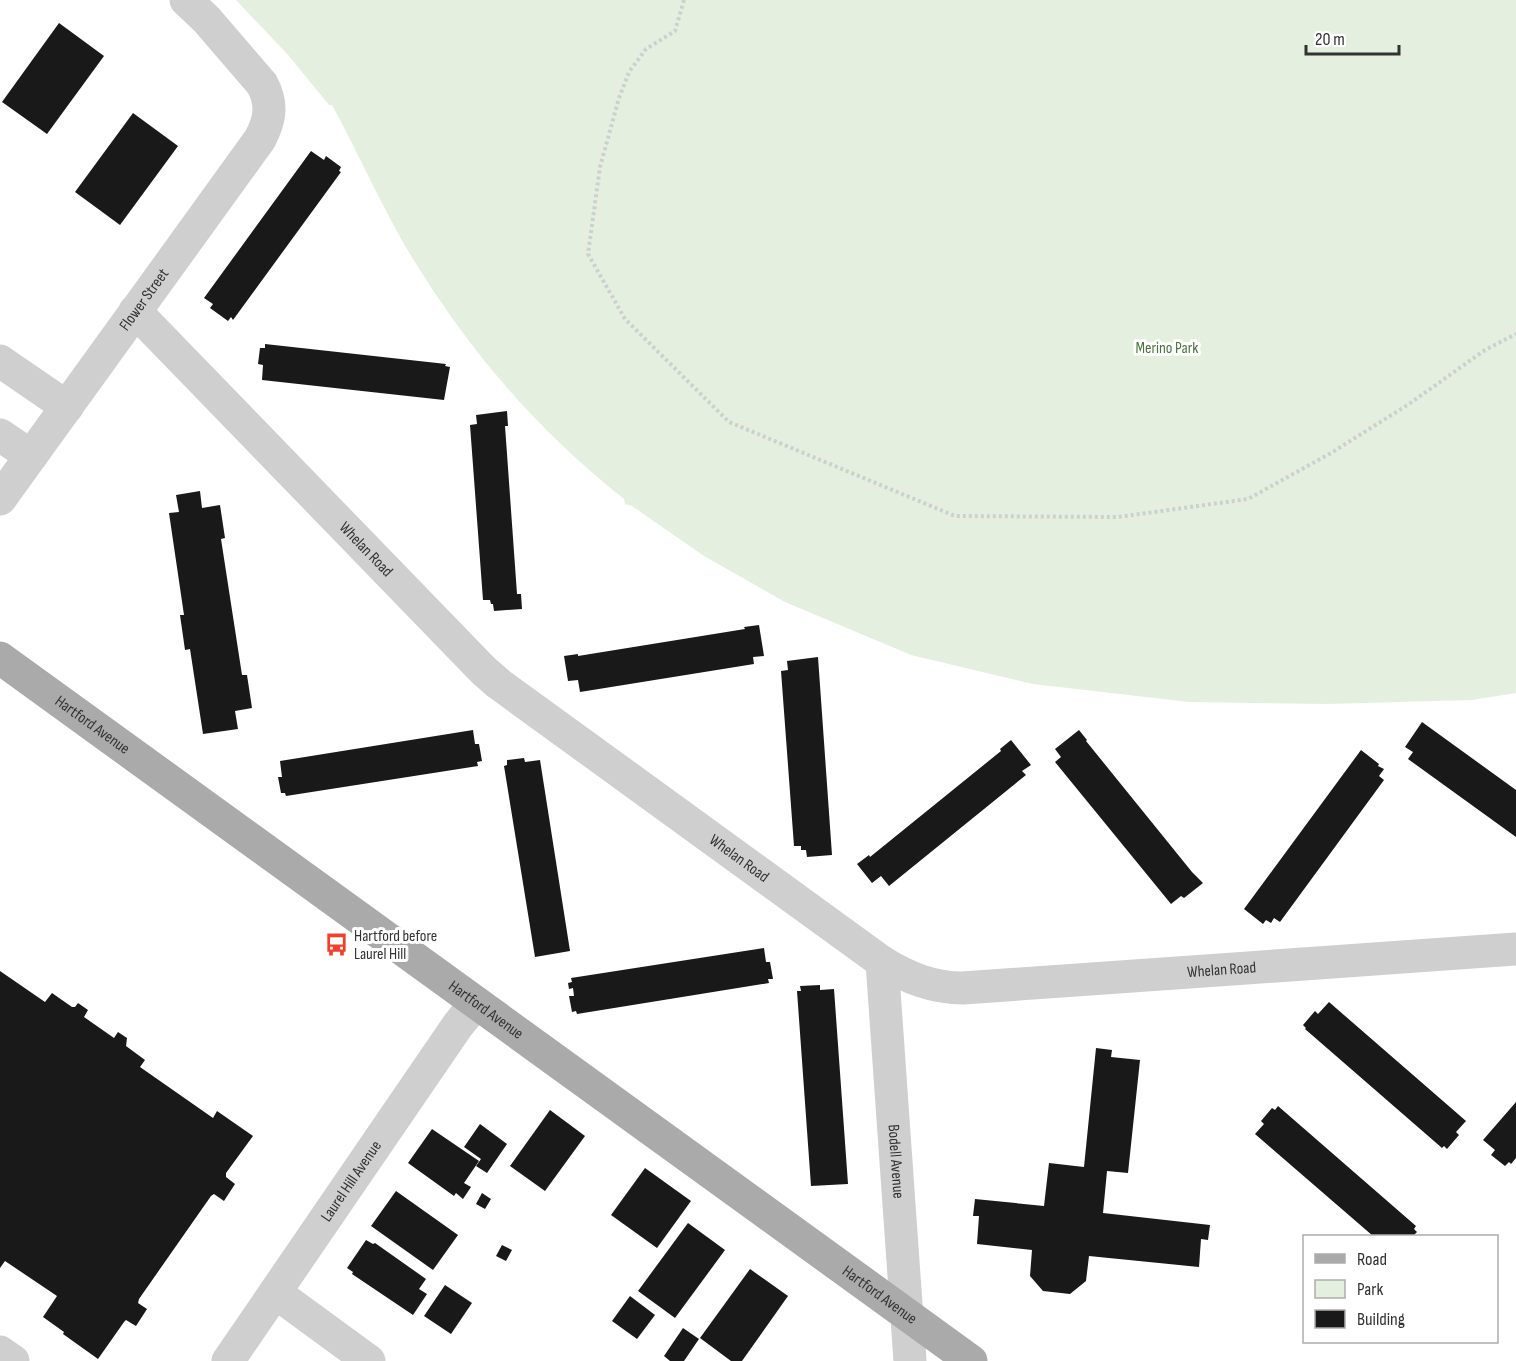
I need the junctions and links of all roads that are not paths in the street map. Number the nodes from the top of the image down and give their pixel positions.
1 (186, 0) edge
2 (135, 311) junction
3 (0, 362) edge
4 (67, 407) junction
5 (0, 435) edge
6 (31, 456) junction
7 (0, 498) edge
8 (2, 663) edge
9 (1516, 949) edge
10 (882, 962) junction
11 (476, 1003) junction
12 (276, 1293) junction
13 (907, 1315) junction
14 (0, 1352) edge
15 (13, 1361) edge
16 (228, 1361) edge
17 (369, 1361) edge
18 (910, 1361) edge
19 (971, 1361) edge

1 - 2 street, Flower Street
2 - 4 street, Flower Street
2 - 10 street, Whelan Road
3 - 4 street
4 - 6 street, Flower Street
5 - 6 street
6 - 7 street, Flower Street
8 - 11 main road, Hartford Avenue
9 - 10 street, Whelan Road
10 - 13 street, Bodell Avenue
11 - 12 street, Laurel Hill Avenue
11 - 13 main road, Hartford Avenue
12 - 16 street, Laurel Hill Avenue
12 - 17 street
13 - 18 street, Bodell Avenue
13 - 19 main road, Hartford Avenue
14 - 15 street

